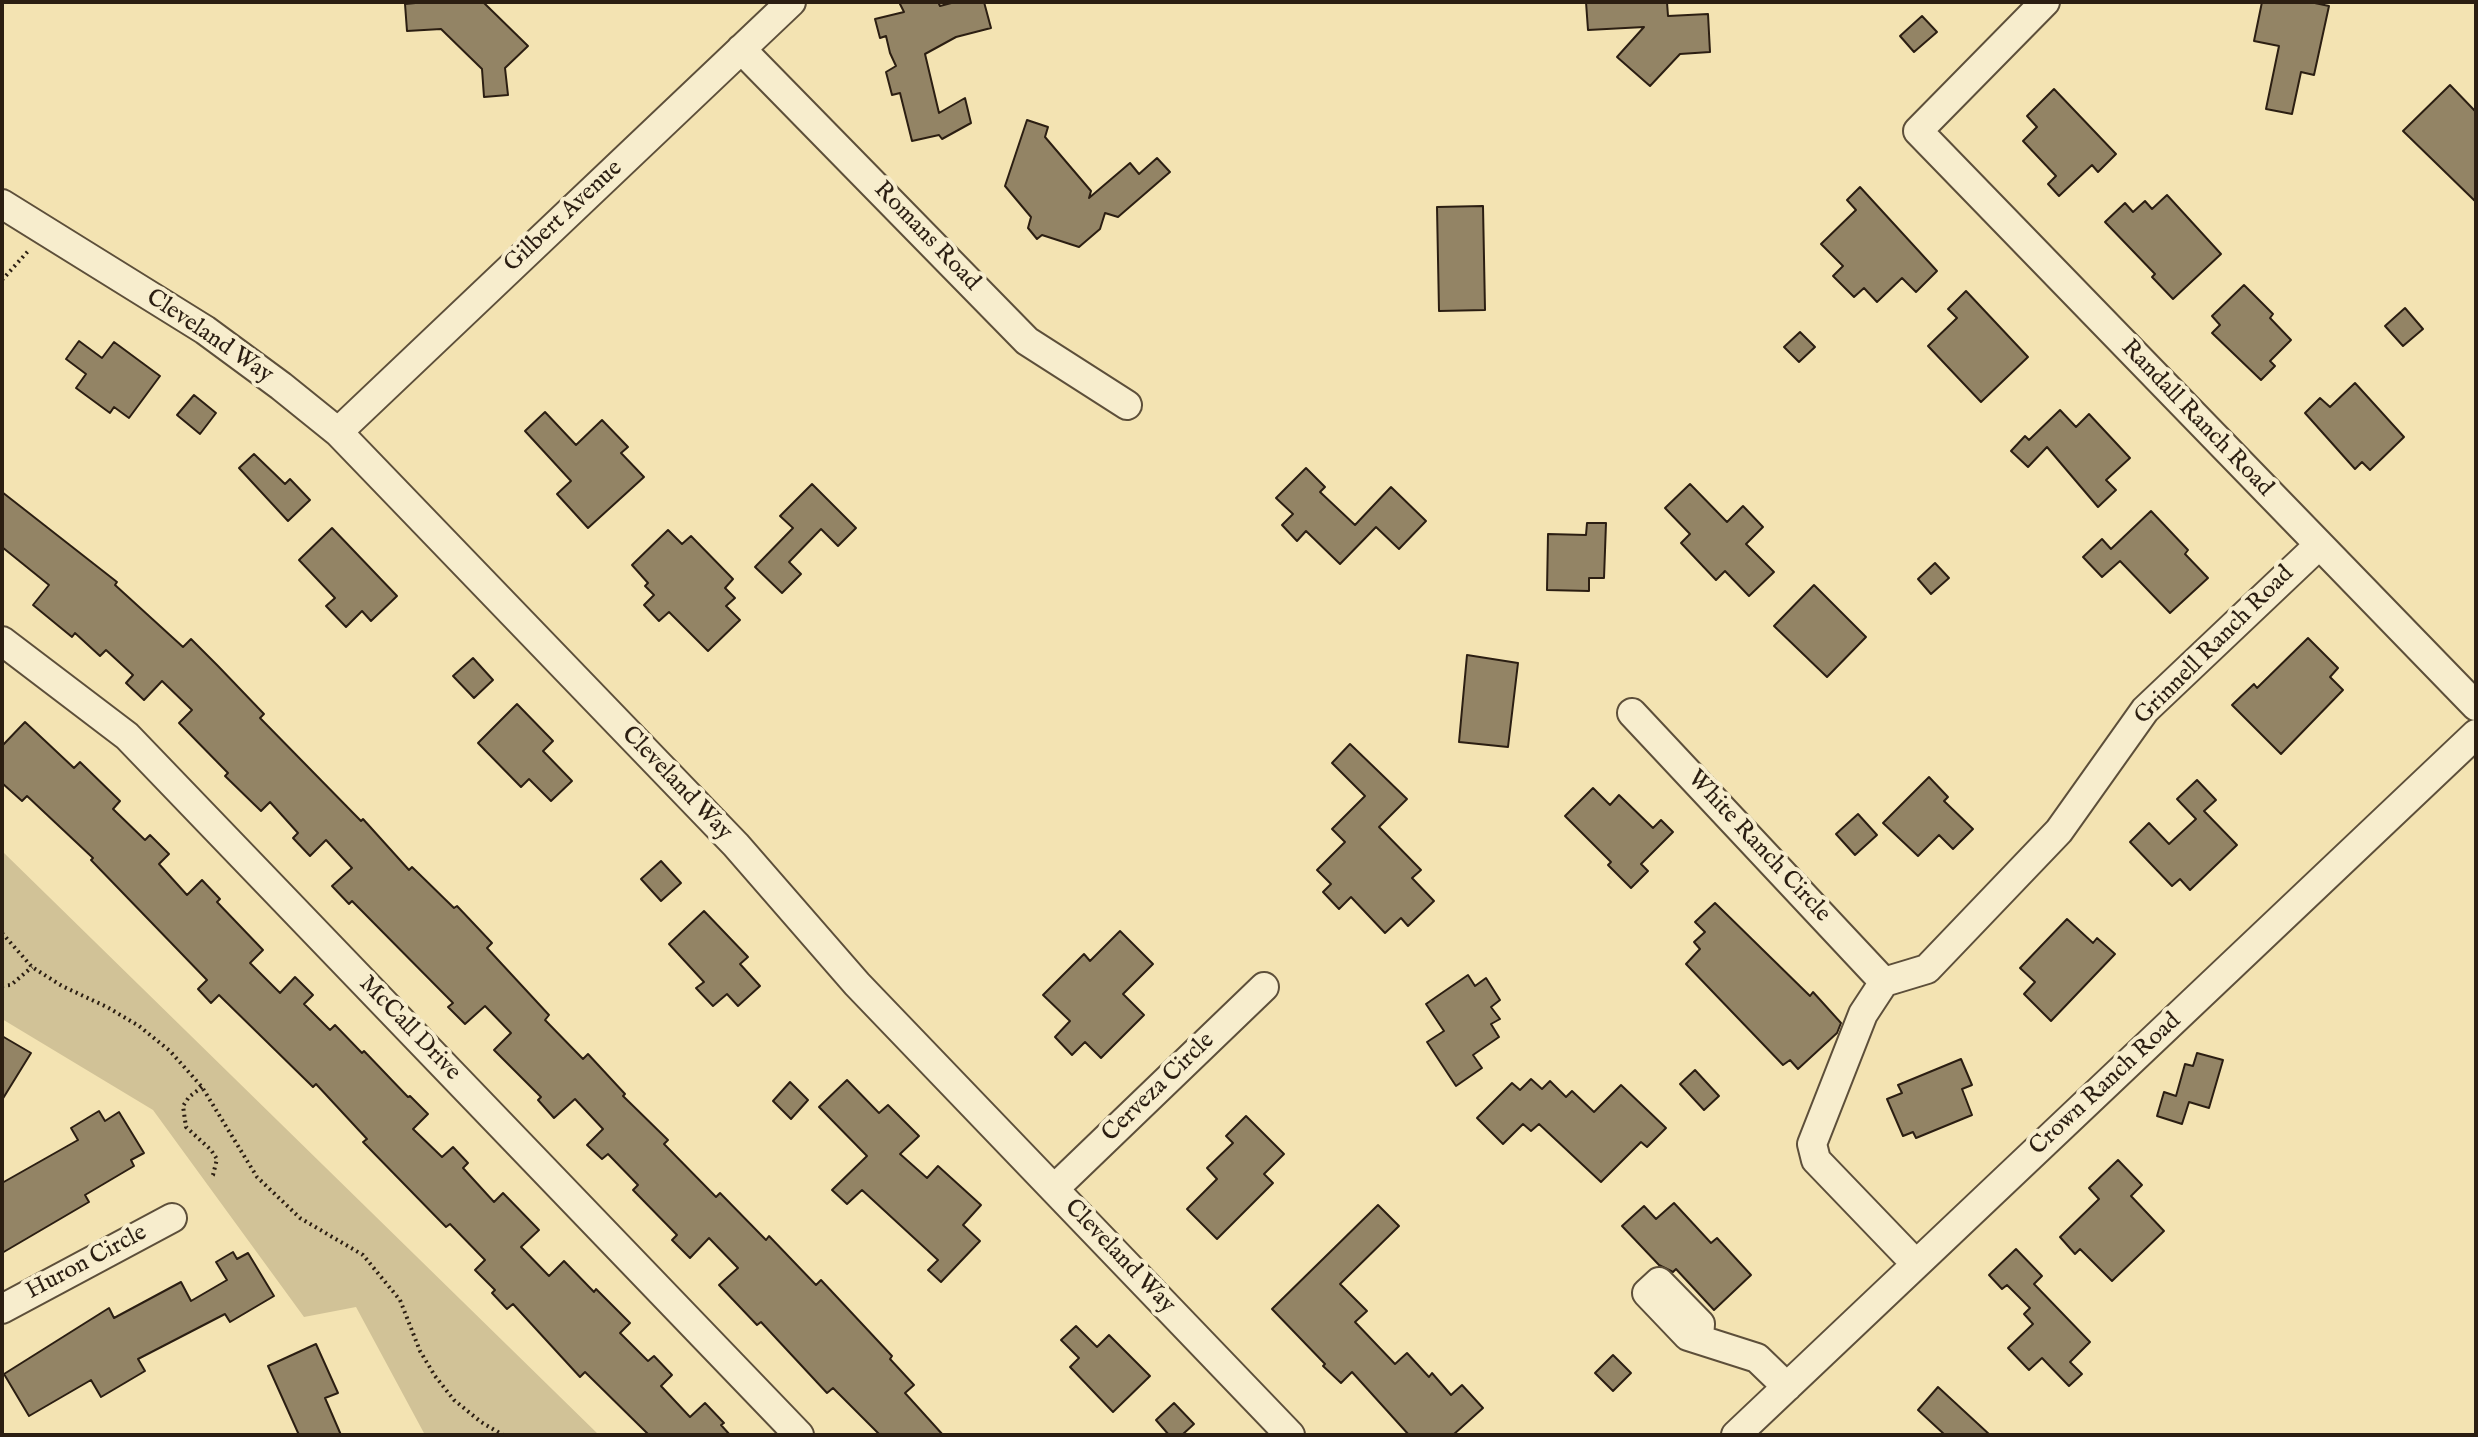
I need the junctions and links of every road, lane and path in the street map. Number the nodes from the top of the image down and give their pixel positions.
1 (791, 2) edge
2 (2045, 2) edge
3 (741, 49) junction
4 (2, 204) edge
5 (44, 231) junction
6 (2, 280) edge
7 (1127, 405) dead end
8 (338, 432) junction
9 (2318, 546) junction
10 (2, 641) edge
11 (2476, 706) edge
12 (1632, 713) dead end
13 (2476, 734) edge
14 (2, 933) edge
15 (32, 967) junction
16 (1884, 982) junction
17 (2, 986) edge
18 (1264, 987) dead end
19 (202, 1087) junction
20 (210, 1178) dead end
21 (1054, 1189) junction
22 (172, 1218) dead end
23 (1916, 1264) junction
24 (2, 1309) edge
25 (1699, 1339) dead end
26 (1787, 1387) junction
27 (503, 1435) edge
28 (799, 1435) edge
29 (1290, 1435) edge
30 (1736, 1435) edge

1 - 3 street, Gilbert Avenue
2 - 9 street, Randall Ranch Road
3 - 7 street, Romans Road
3 - 8 street, Gilbert Avenue
4 - 5 street, Cleveland Way
5 - 6 path
5 - 8 street, Cleveland Way
8 - 21 street, Cleveland Way
9 - 11 street, Randall Ranch Road
9 - 16 street, Grinnell Ranch Road
10 - 28 street, McCall Drive
12 - 16 street, White Ranch Circle
13 - 23 street, Crown Ranch Road
14 - 15 path
15 - 17 path
15 - 19 path
16 - 23 street
18 - 21 street, Cerveza Circle
19 - 20 path
19 - 27 path
21 - 29 street, Cleveland Way
22 - 24 street, Huron Circle
23 - 26 street, Crown Ranch Road
25 - 26 street
26 - 30 street, Crown Ranch Road

